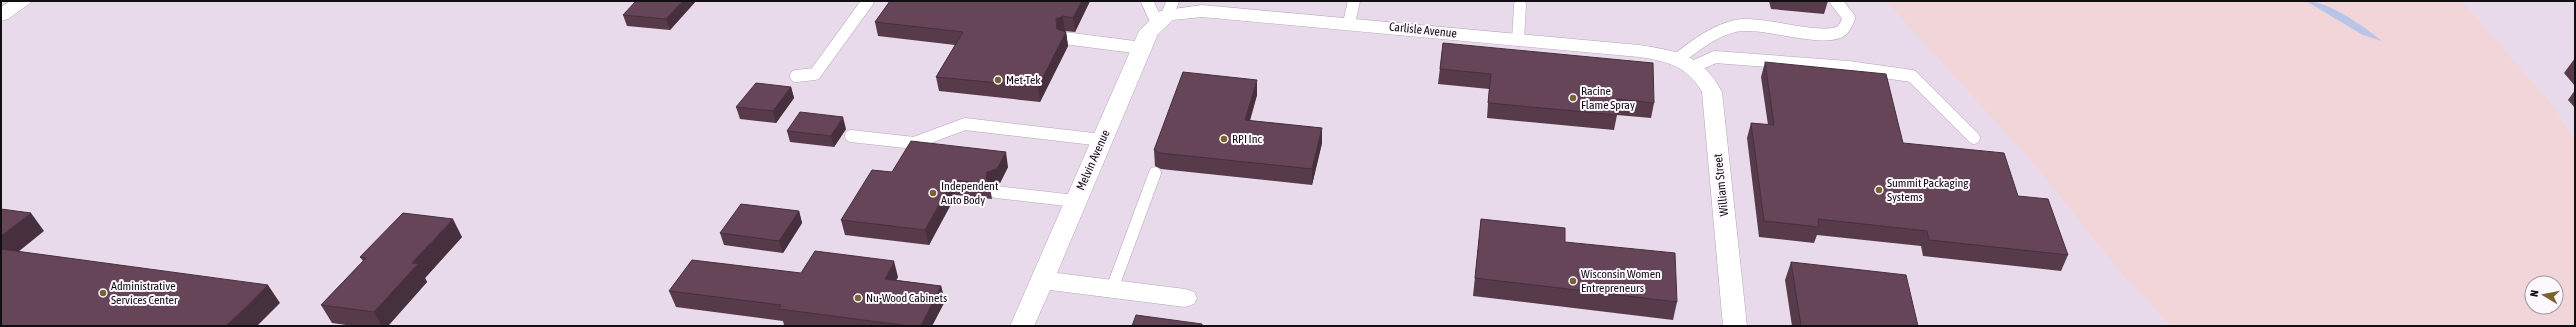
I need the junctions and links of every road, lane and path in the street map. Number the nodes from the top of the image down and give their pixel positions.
1 (23, 1) edge
2 (868, 1) edge
3 (1147, 1) edge
4 (1354, 1) edge
5 (1836, 1) edge
6 (1520, 5) dead end
7 (1166, 13) edge
8 (1, 15) edge
9 (1349, 23) junction
10 (1064, 38) edge
11 (1518, 40) junction
12 (1142, 48) junction
13 (1686, 63) junction
14 (796, 76) dead end
15 (851, 136) dead end
16 (1974, 138) dead end
17 (1102, 140) junction
18 (1155, 173) dead end
19 (996, 192) dead end
20 (1075, 201) junction
21 (1041, 280) junction
22 (1112, 289) junction
23 (1185, 298) dead end
24 (1022, 326) edge
25 (1735, 326) edge

1 - 8 street
2 - 14 lane
3 - 7 lane
4 - 9 lane
5 - 13 lane
6 - 11 lane
7 - 9 street, Carlisle Avenue
7 - 12 street, Melvin Avenue
9 - 11 street, Carlisle Avenue
10 - 12 lane
11 - 13 street, Carlisle Avenue
12 - 17 street, Melvin Avenue
13 - 16 lane
13 - 25 street, William Street
15 - 17 lane
17 - 20 street, Melvin Avenue
18 - 22 lane
19 - 20 lane
20 - 21 street, Melvin Avenue
21 - 22 street
21 - 24 street, Melvin Avenue
22 - 23 street

